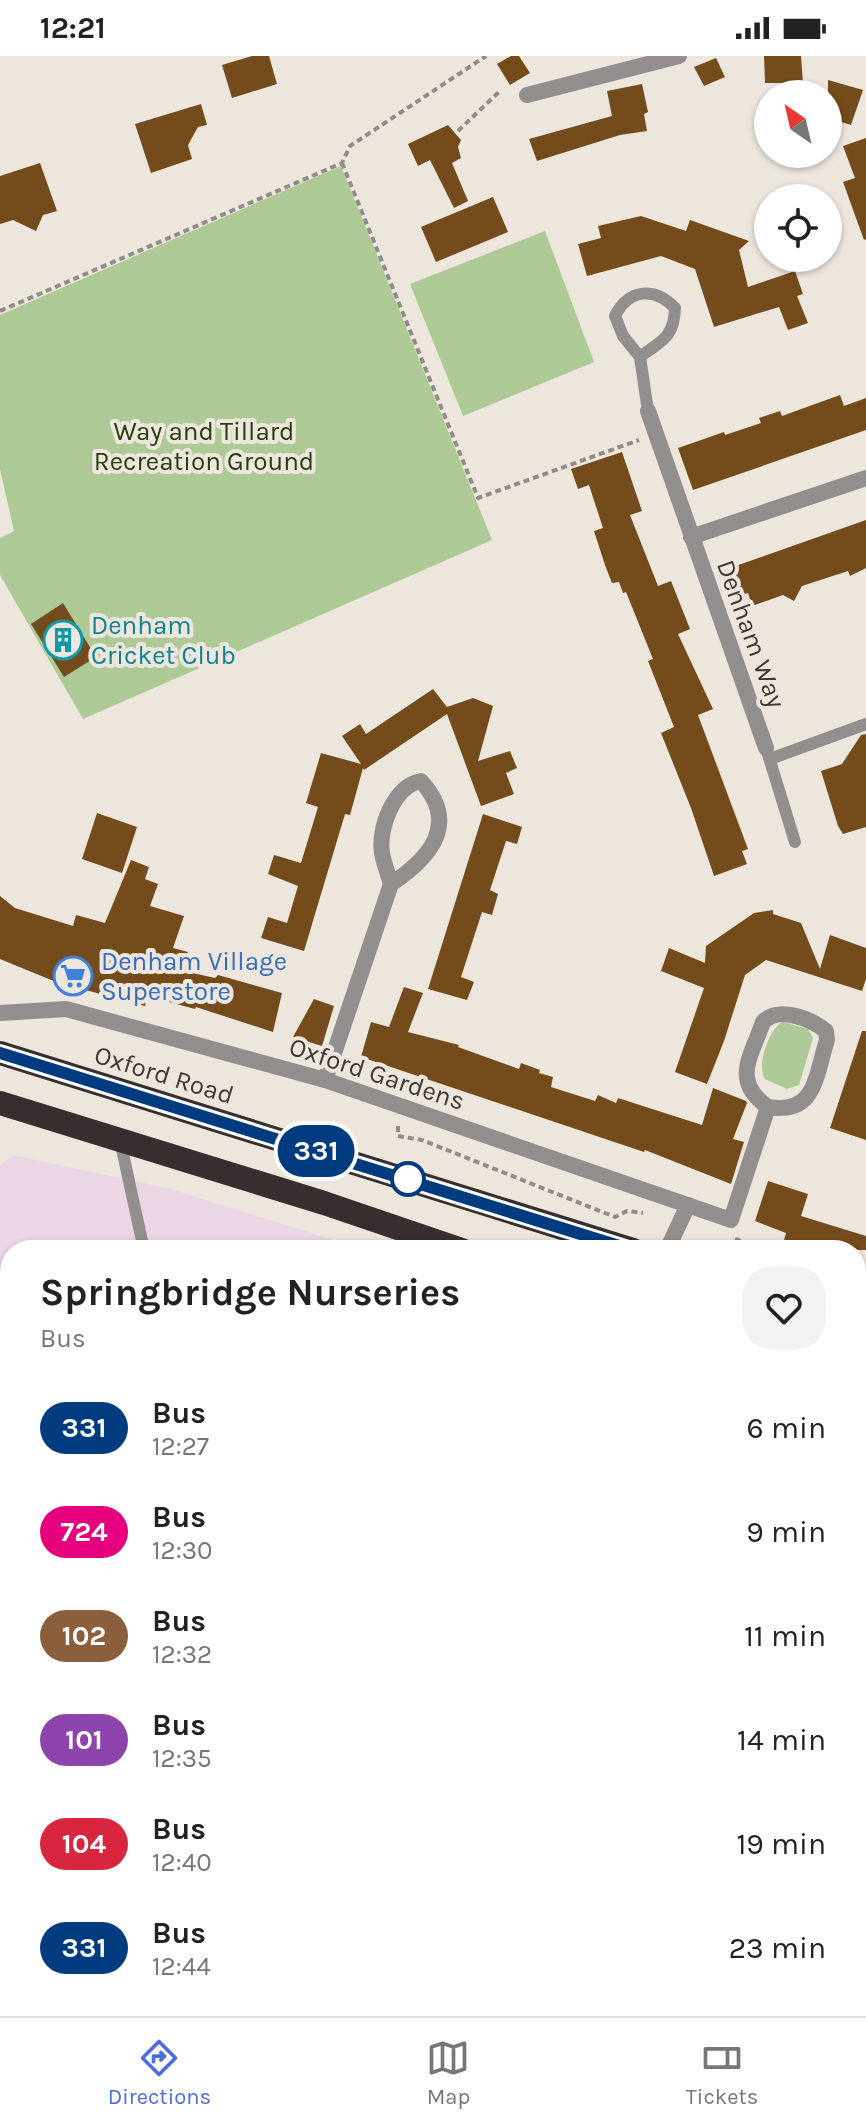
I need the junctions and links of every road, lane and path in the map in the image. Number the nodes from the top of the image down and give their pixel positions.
1 (486, 56) edge
2 (679, 56) edge
3 (501, 90) dead end
4 (527, 95) dead end
5 (458, 131) dead end
6 (342, 163) junction
7 (0, 311) edge
8 (640, 357) junction
9 (648, 411) joint
10 (656, 434) junction
11 (866, 478) edge
12 (691, 537) junction
13 (866, 724) edge
14 (768, 753) junction
15 (795, 842) dead end
16 (391, 884) junction
17 (0, 1013) edge
18 (0, 1053) edge
19 (325, 1080) junction
20 (0, 1103) edge
21 (400, 1107) junction
22 (768, 1107) junction
23 (120, 1140) junction
24 (688, 1205) junction
25 (655, 1215) dead end
26 (142, 1240) edge
27 (433, 1240) edge
28 (601, 1240) edge
29 (672, 1240) edge

1 - 6 path
2 - 4 street
3 - 5 path
6 - 7 path
6 - 10 path
8 - 8 lane
8 - 9 lane
9 - 10 street, Denham Way
10 - 12 street, Denham Way
11 - 12 street, Denham Way
12 - 14 street, Denham Way
13 - 14 lane
14 - 15 lane
16 - 16 street
16 - 19 street
17 - 19 street, Oxford Gardens
18 - 28 highway, Oxford Road
19 - 21 street, Oxford Gardens
20 - 23 highway
21 - 24 street, Oxford Gardens
21 - 25 path
22 - 22 street
22 - 24 street, Oxford Gardens
23 - 26 lane
23 - 27 highway
24 - 29 street

